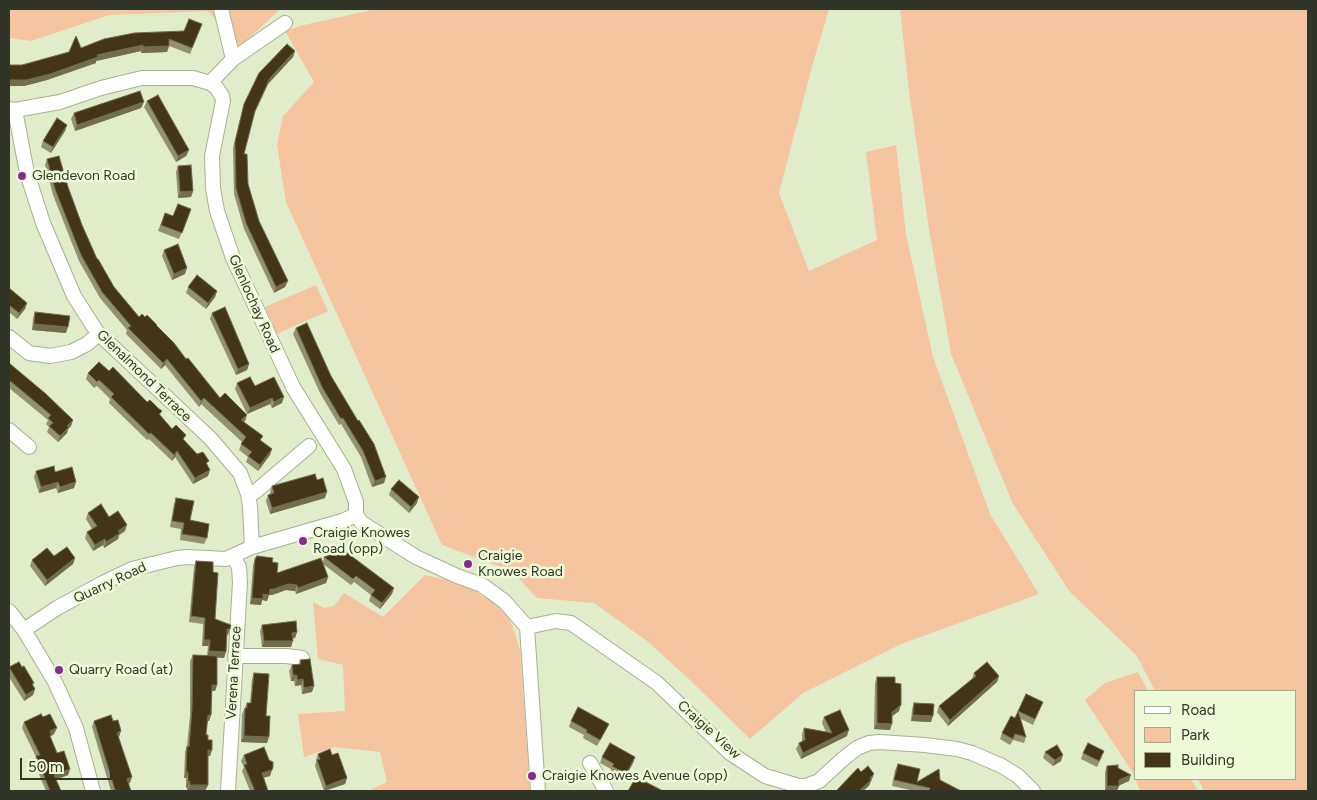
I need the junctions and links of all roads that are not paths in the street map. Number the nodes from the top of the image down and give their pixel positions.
1 (220, 9) edge
2 (285, 24) dead end
3 (233, 59) junction
4 (210, 83) junction
5 (12, 110) edge
6 (98, 332) junction
7 (9, 337) edge
8 (9, 430) edge
9 (309, 446) dead end
10 (29, 447) dead end
11 (248, 494) junction
12 (356, 515) junction
13 (252, 547) junction
14 (233, 556) junction
15 (9, 611) edge
16 (527, 627) junction
17 (24, 630) junction
18 (235, 656) junction
19 (302, 658) edge
20 (590, 763) dead end
21 (93, 791) edge
22 (228, 791) edge
23 (538, 791) edge
24 (606, 791) edge
25 (1033, 791) edge

1 - 3 street
2 - 3 street
3 - 4 street
4 - 5 street
4 - 12 street, Glenlochay Road
5 - 6 street, Glenalmond Terrace
6 - 7 street
6 - 11 street, Glenalmond Terrace
8 - 10 street
9 - 11 street
11 - 13 street, Glenalmond Terrace
12 - 13 street
12 - 16 street
13 - 14 street
14 - 17 street, Quarry Road
14 - 18 street, Verena Terrace
15 - 17 street
16 - 23 street
16 - 25 street, Craigie View
17 - 21 street
18 - 19 street
18 - 22 street, Verena Terrace
20 - 24 street

